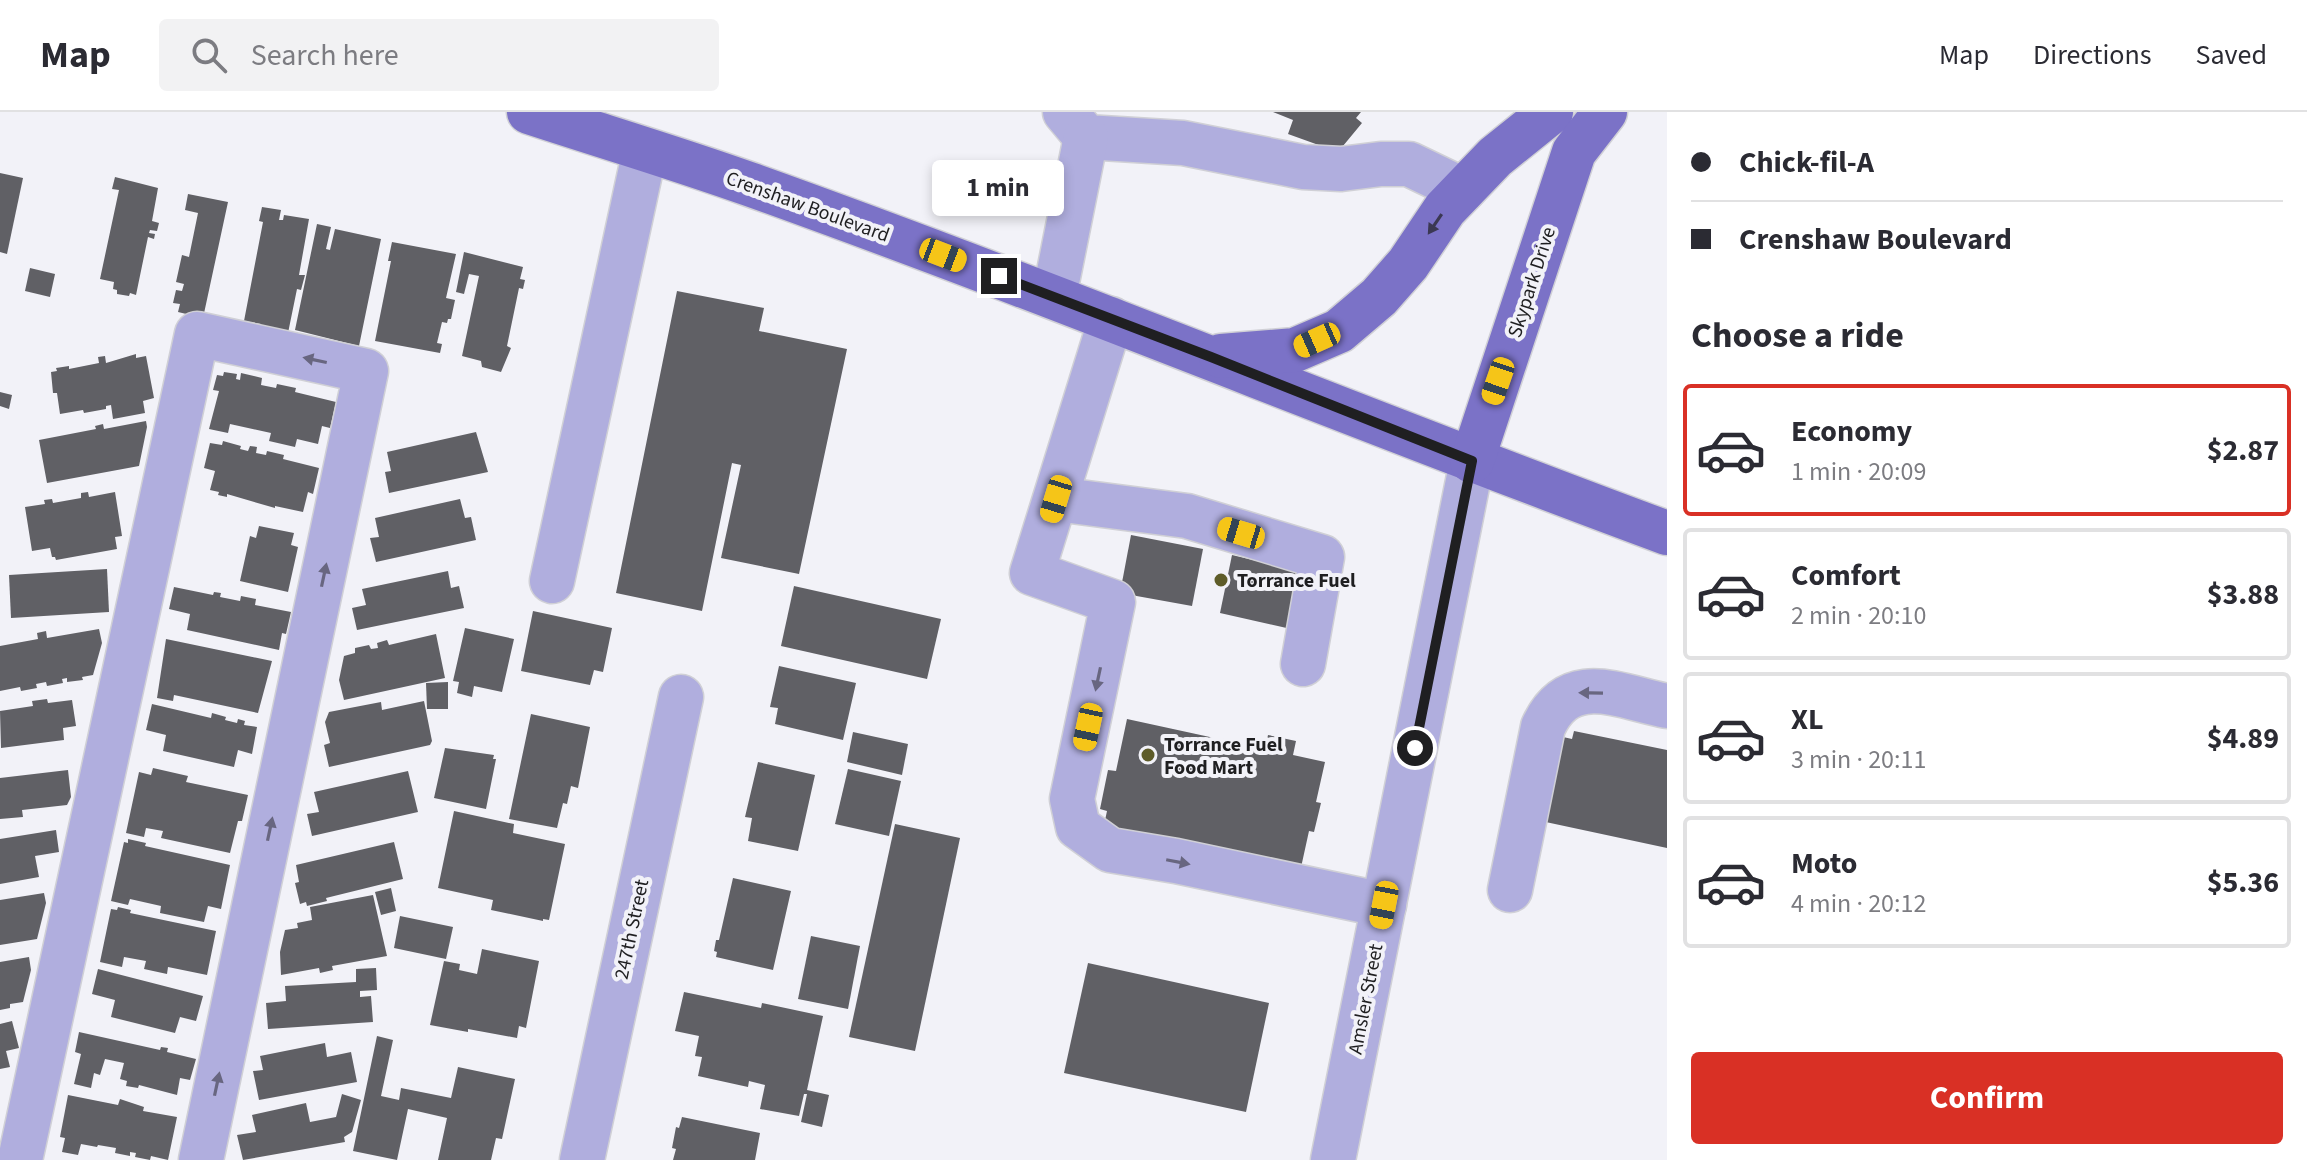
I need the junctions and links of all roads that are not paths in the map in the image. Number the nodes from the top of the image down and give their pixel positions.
1 (529, 112) edge
2 (1551, 112) edge
3 (1605, 112) edge
4 (1076, 124) edge
5 (645, 150) junction
6 (1463, 190) junction
7 (1054, 297) junction
8 (1111, 319) junction
9 (1211, 357) junction
10 (1472, 461) junction
11 (1056, 499) junction
12 (1667, 533) edge
13 (552, 581) dead end
14 (1303, 664) dead end
15 (681, 697) dead end
16 (1667, 706) edge
17 (1510, 890) dead end
18 (1384, 905) junction
19 (20, 1160) edge
20 (201, 1160) edge
21 (582, 1160) edge
22 (1333, 1160) edge

1 - 5 main road, Crenshaw Boulevard
2 - 6 main road
3 - 10 main road, Skypark Drive
4 - 6 street
4 - 7 street
5 - 7 main road, Crenshaw Boulevard
5 - 13 street
6 -> 9 main road
7 - 8 main road, Crenshaw Boulevard
8 - 9 main road, Crenshaw Boulevard
8 - 11 street
9 - 10 main road, Crenshaw Boulevard
10 - 12 main road, Crenshaw Boulevard
10 - 18 street, Amsler Street
11 - 14 street
11 -> 18 street
15 - 21 street, 247th Street
16 -> 17 street
18 - 22 street, Amsler Street
20 -> 19 street

